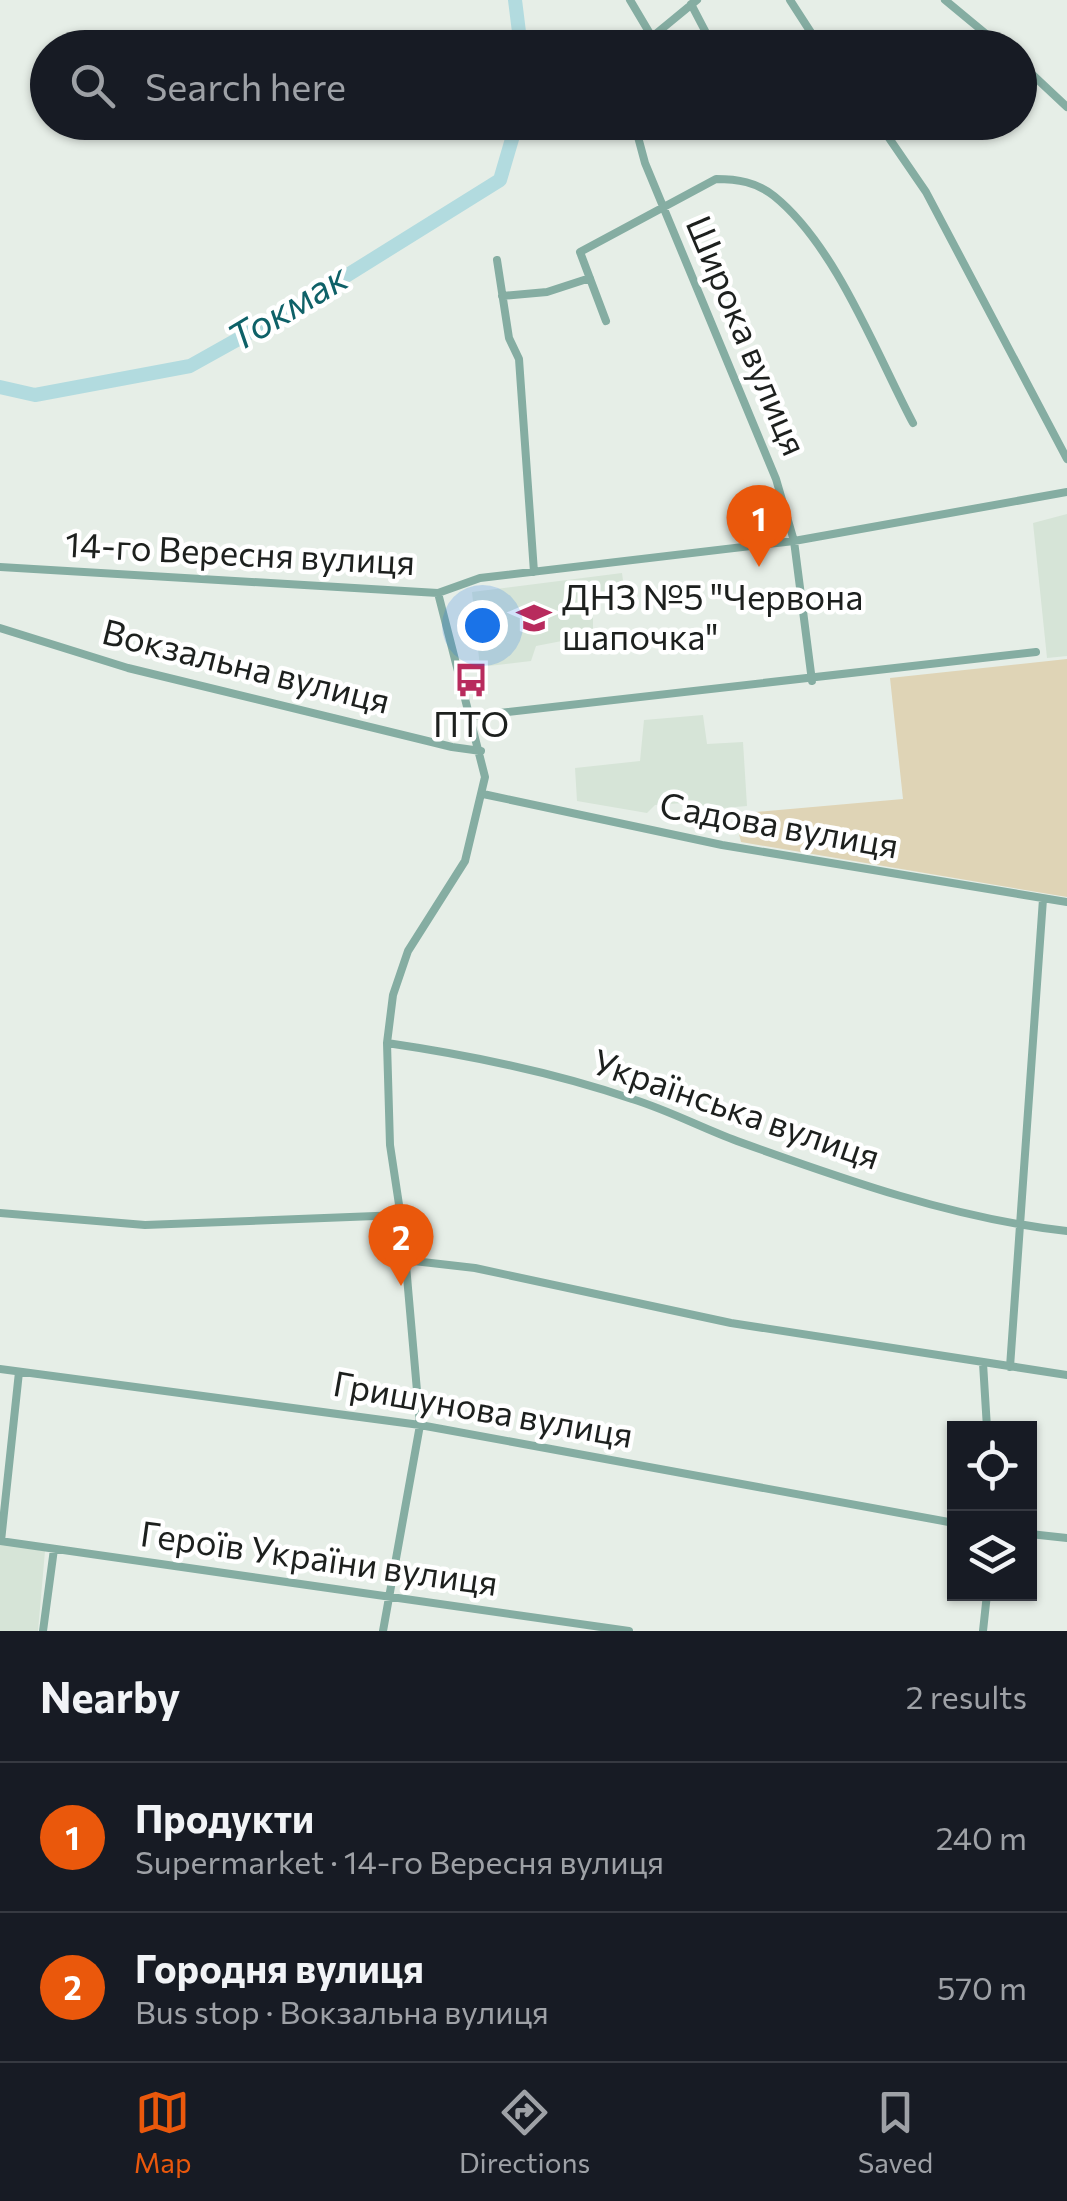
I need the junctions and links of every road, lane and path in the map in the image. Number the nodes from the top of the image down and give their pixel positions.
1 (630, 0) edge
2 (790, 0) edge
3 (945, 0) edge
4 (694, 2) edge
5 (647, 30) edge
6 (661, 30) edge
7 (706, 30) edge
8 (809, 30) edge
9 (981, 30) edge
10 (1037, 78) edge
11 (1067, 107) edge
12 (640, 140) edge
13 (890, 140) edge
14 (663, 210) junction
15 (497, 260) dead end
16 (590, 278) junction
17 (502, 296) junction
18 (606, 321) dead end
19 (913, 423) dead end
20 (1067, 459) edge
21 (1067, 492) edge
22 (794, 542) junction
23 (0, 568) edge
24 (534, 572) junction
25 (438, 594) junction
26 (0, 628) edge
27 (1036, 652) dead end
28 (812, 680) junction
29 (473, 716) junction
30 (481, 750) junction
31 (483, 794) junction
32 (1043, 899) junction
33 (1067, 902) edge
34 (387, 1043) junction
35 (0, 1213) edge
36 (400, 1215) junction
37 (1022, 1226) junction
38 (1067, 1231) edge
39 (405, 1260) junction
40 (983, 1362) junction
41 (1010, 1367) junction
42 (0, 1369) edge
43 (19, 1372) junction
44 (1067, 1376) edge
45 (987, 1421) edge
46 (420, 1425) junction
47 (947, 1522) edge
48 (1037, 1535) edge
49 (1067, 1538) edge
50 (0, 1541) edge
51 (54, 1549) junction
52 (390, 1596) junction
53 (986, 1601) edge
54 (541, 1618) junction
55 (44, 1631) edge
56 (382, 1631) edge
57 (540, 1631) edge
58 (629, 1631) edge
59 (983, 1631) edge

1 - 5 street
2 - 8 street
3 - 9 street
4 - 6 street
4 - 7 street
10 - 11 street
12 - 14 street, Широка вулиця
13 - 20 street
14 - 16 street, Широка вулиця
14 - 19 street, Широка вулиця
14 - 22 street, Широка вулиця
15 - 17 street
16 - 17 street
16 - 18 street
17 - 24 street
21 - 22 street, 14-го Вересня вулиця
22 - 24 street, 14-го Вересня вулиця
22 - 28 street, Широка вулиця
23 - 25 street, 14-го Вересня вулиця
24 - 25 street, 14-го Вересня вулиця
25 - 29 street
26 - 30 street, Вокзальна вулиця
27 - 28 street
28 - 29 street
29 - 30 street
30 - 31 street
31 - 32 street, Садова вулиця
31 - 34 street
32 - 33 street, Садова вулиця
32 - 37 street
34 - 36 street
34 - 37 street, Українська вулиця
35 - 36 street
36 - 39 street
37 - 38 street, Українська вулиця
37 - 41 street
39 - 40 street
39 - 46 street
40 - 41 street
40 - 45 street
41 - 44 street
42 - 43 street, Гришунова вулиця
43 - 46 street, Гришунова вулиця
43 - 50 street, Героїв України вулиця
46 - 47 street, Гришунова вулиця
46 - 52 street
48 - 49 street
50 - 51 street, Героїв України вулиця
51 - 52 street, Героїв України вулиця
51 - 55 street
52 - 54 street, Героїв України вулиця
52 - 56 street
53 - 59 street
54 - 57 street
54 - 58 street, Героїв України вулиця

